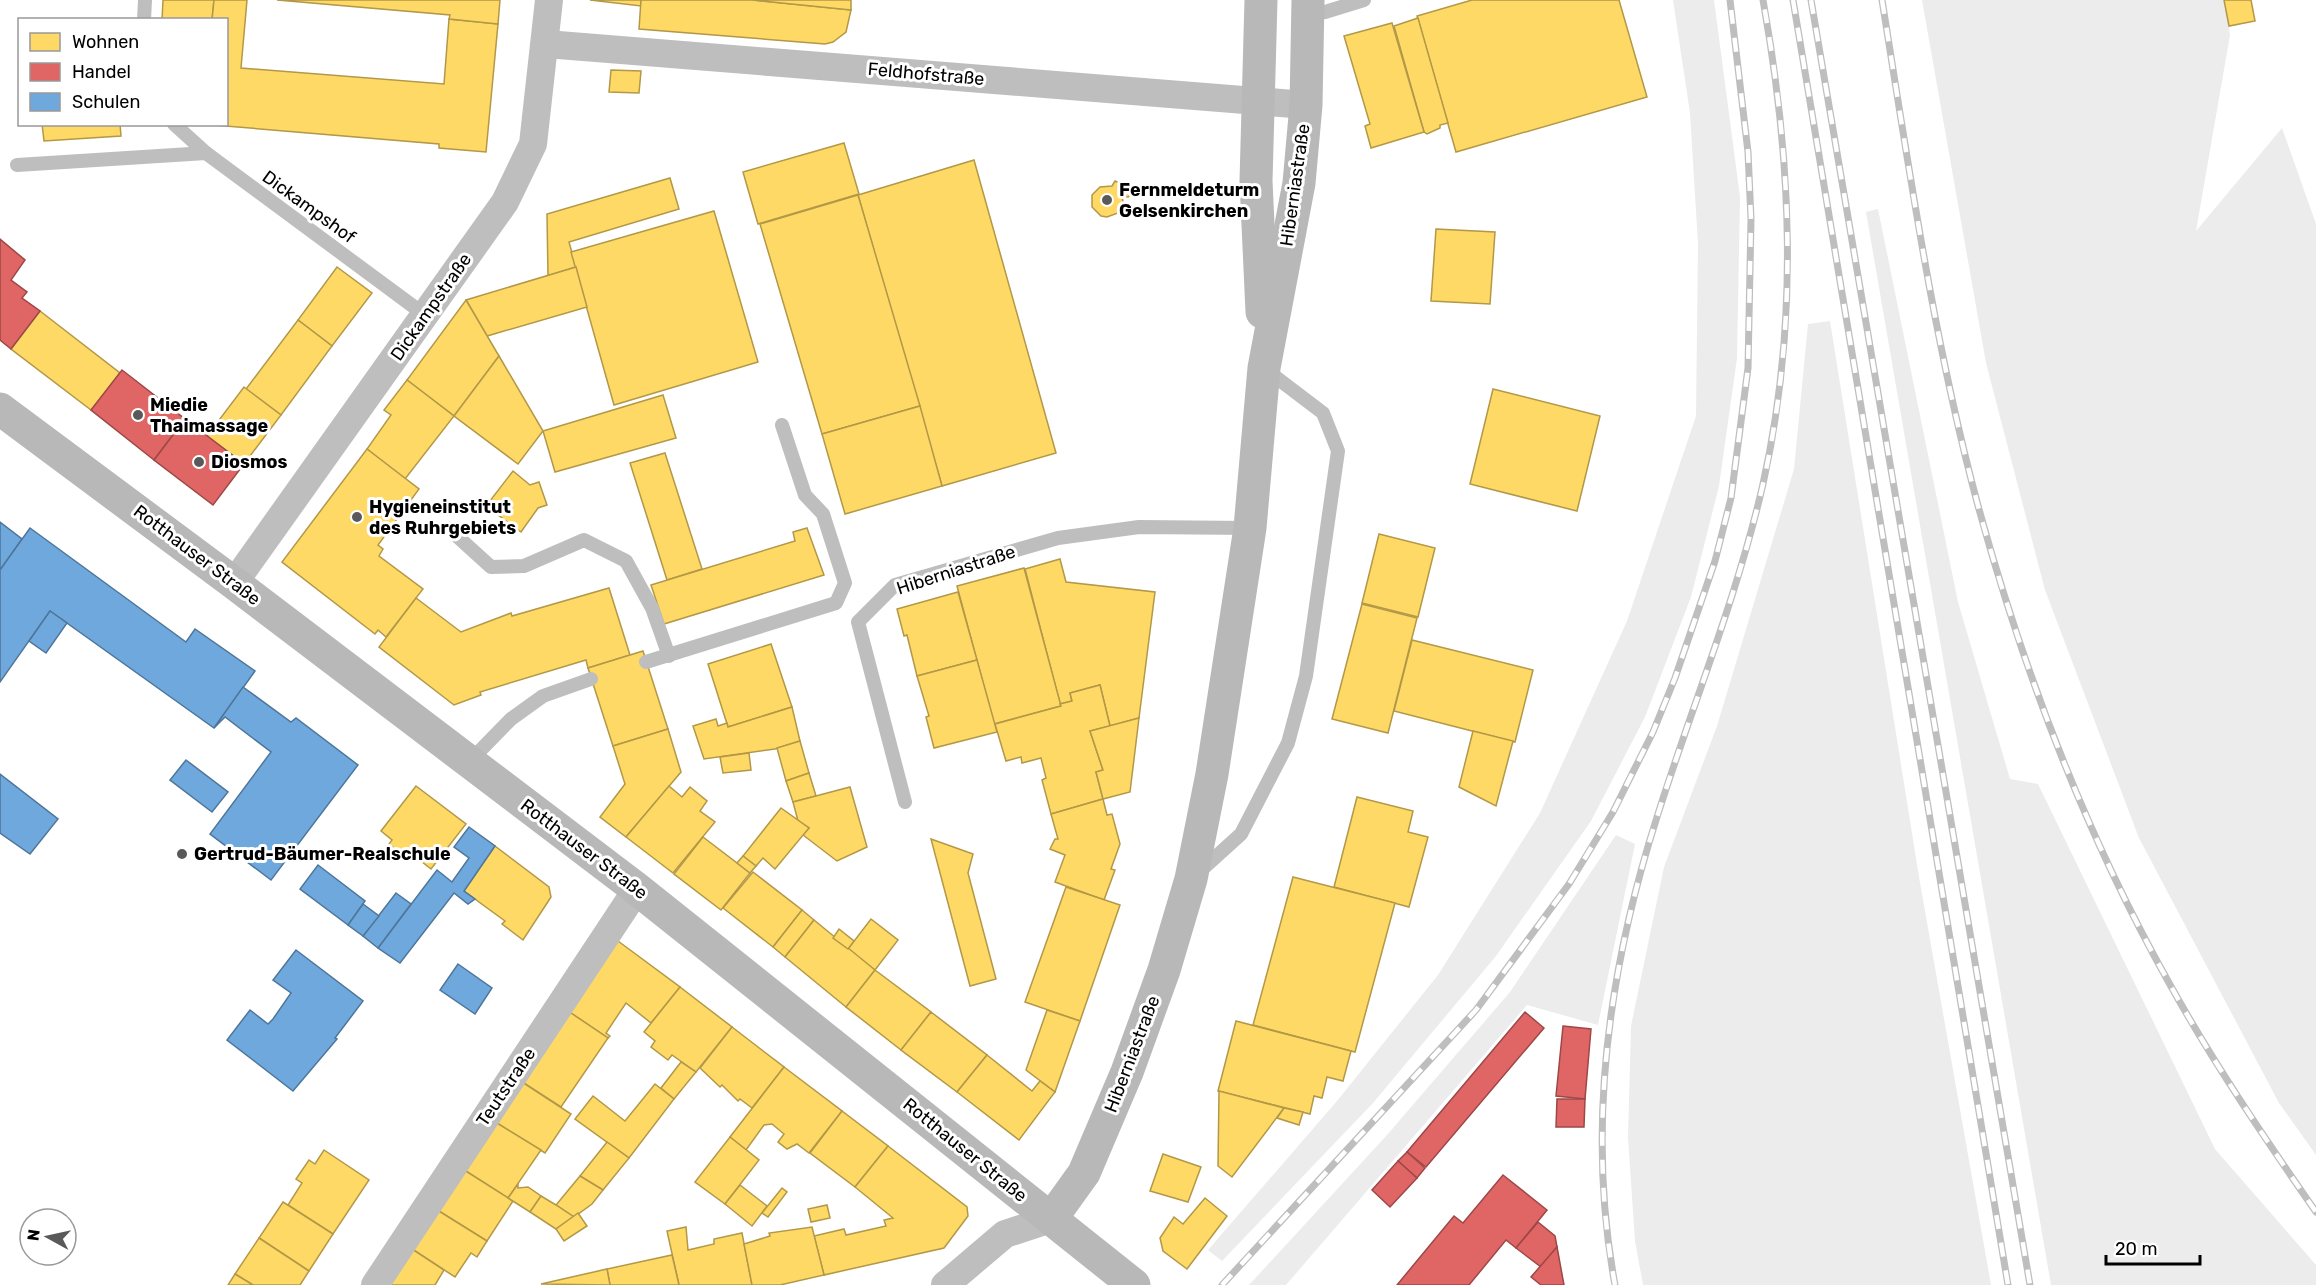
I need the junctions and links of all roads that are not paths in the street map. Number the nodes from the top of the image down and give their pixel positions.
1 (145, 0) edge
2 (549, 0) edge
3 (1262, 0) edge
4 (1365, 0) edge
5 (1307, 7) edge
6 (144, 18) edge
7 (546, 44) junction
8 (1259, 101) junction
9 (1306, 105) junction
10 (176, 126) edge
11 (206, 153) junction
12 (17, 165) dead end
13 (425, 315) junction
14 (1264, 368) junction
15 (7, 418) edge
16 (782, 424) dead end
17 (448, 528) dead end
18 (1250, 528) junction
19 (234, 583) junction
20 (669, 656) junction
21 (646, 662) dead end
22 (591, 679) dead end
23 (469, 762) junction
24 (905, 802) dead end
25 (1191, 879) junction
26 (637, 890) junction
27 (1051, 1219) junction
28 (375, 1285) edge
29 (945, 1285) edge
30 (1134, 1285) edge

1 - 6 lane
2 - 7 street, Dickampstraße
3 - 8 main road, Hiberniastraße
4 - 5 lane
5 - 9 main road, Hiberniastraße
7 - 8 street, Feldhofstraße
7 - 13 street, Dickampstraße
8 - 9 street, Feldhofstraße
8 - 14 main road, Hiberniastraße
9 - 14 main road, Hiberniastraße
10 - 11 lane, Dickampshof
11 - 12 lane
11 - 13 lane, Dickampshof
13 - 19 street, Dickampstraße
14 - 18 main road, Hiberniastraße
14 - 25 lane
15 - 19 main road, Rotthauser Straße
16 - 20 lane
17 - 20 lane
18 - 24 lane, Hiberniastraße
18 - 25 main road, Hiberniastraße
19 - 23 main road, Rotthauser Straße
20 - 21 lane
22 - 23 lane
23 - 26 main road, Rotthauser Straße
25 - 27 main road, Hiberniastraße
26 - 27 main road, Rotthauser Straße
26 - 28 street, Teutstraße
27 - 29 street
27 - 30 main road, Rotthauser Straße

